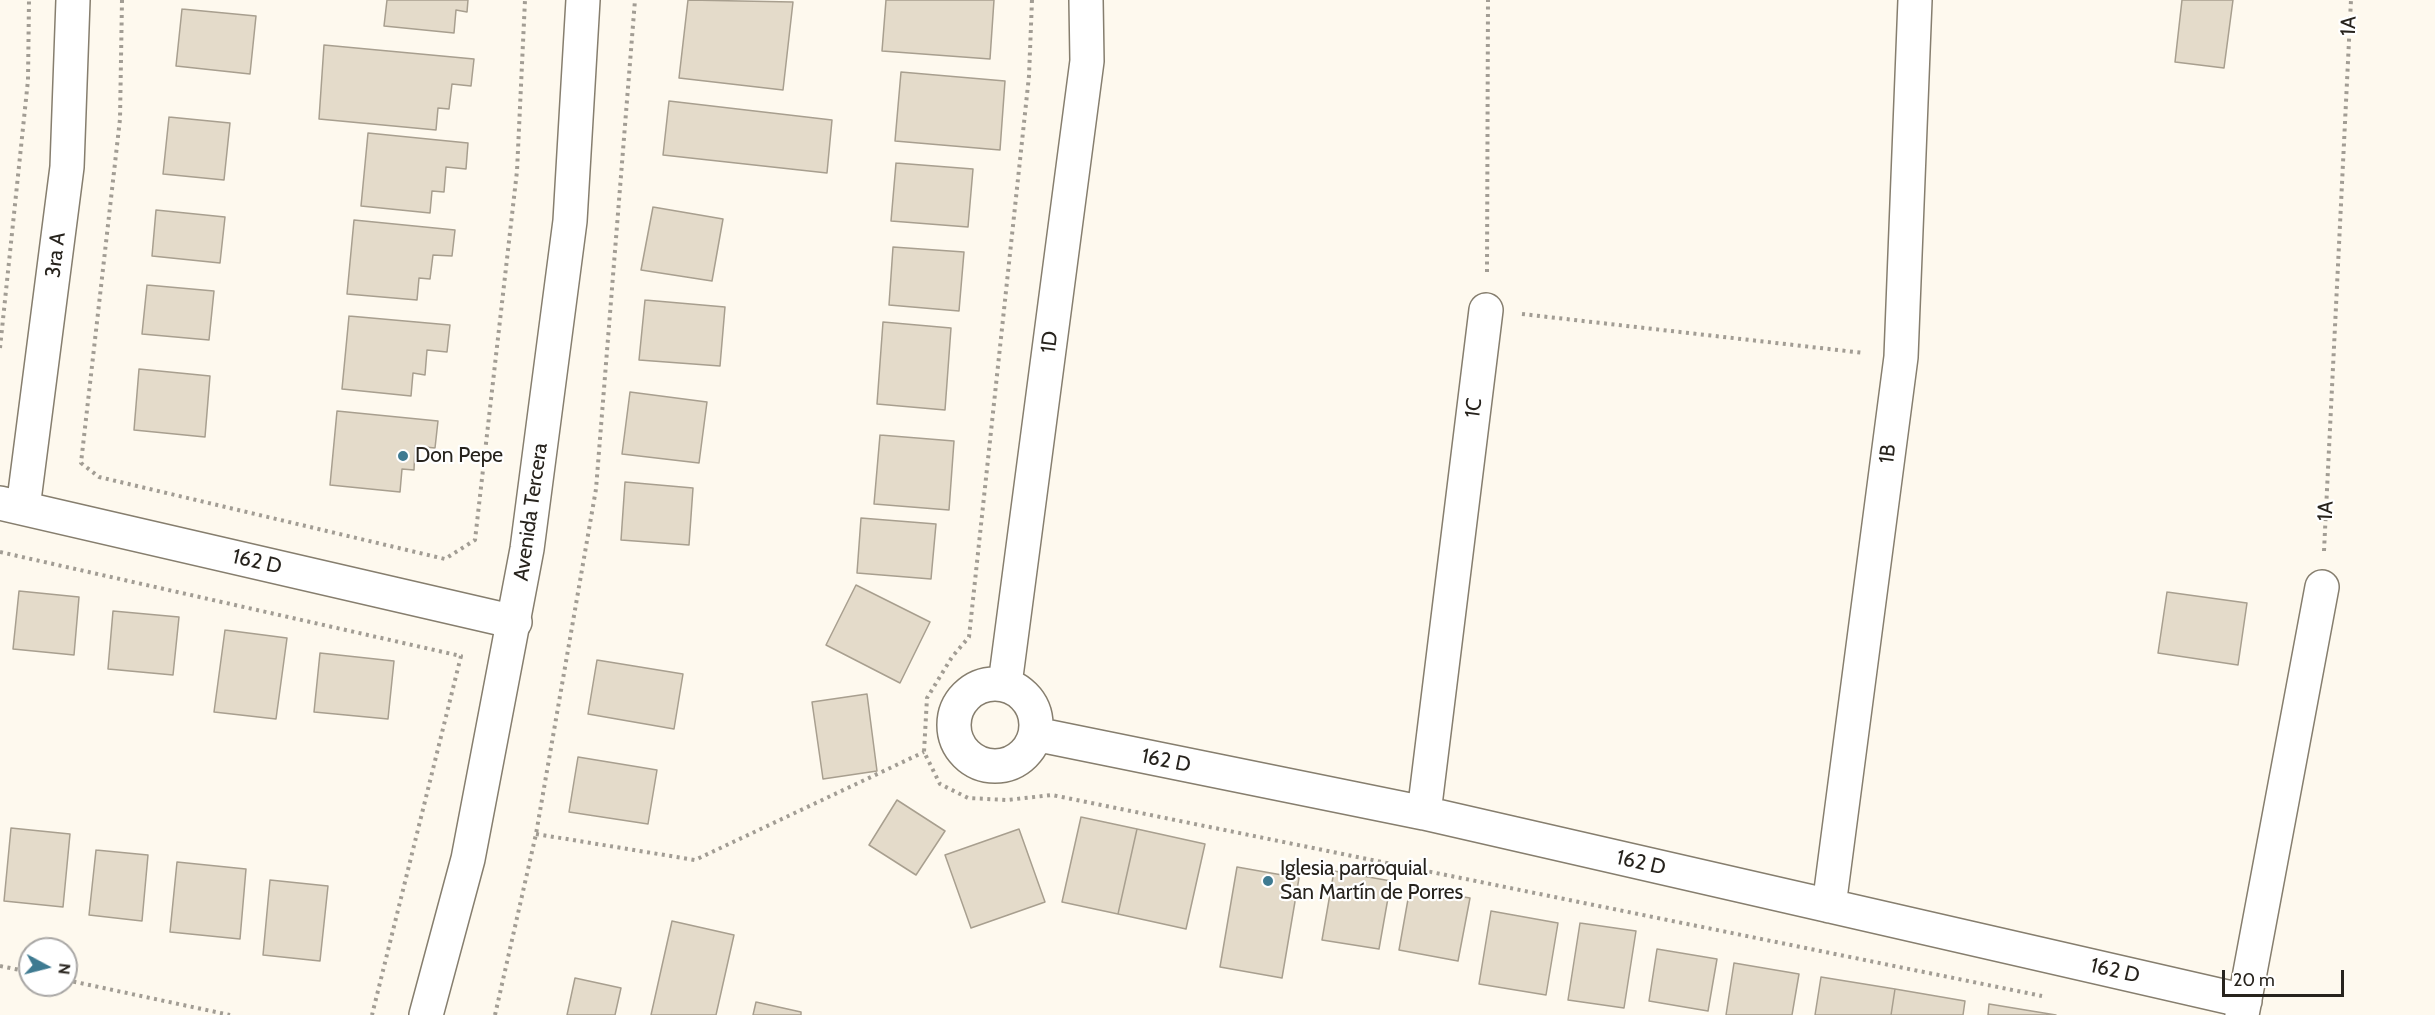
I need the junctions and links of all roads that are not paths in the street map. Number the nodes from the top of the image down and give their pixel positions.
1 (73, 0) edge
2 (583, 0) edge
3 (1086, 0) edge
4 (1915, 0) edge
5 (1486, 309) road end
6 (12, 505) edge
7 (2322, 587) road end
8 (515, 622) junction
9 (1005, 684) junction
10 (1035, 734) junction
11 (1424, 813) junction
12 (1829, 906) junction
13 (2243, 1008) edge
14 (426, 1015) edge

1 - 6 street, 3ra A
2 - 8 street, Avenida Tercera
3 - 9 street, 1D
4 - 12 street, 1B
5 - 11 street, 1C
6 - 8 street, 162 D
7 - 13 street
8 - 14 street, Avenida Tercera
9 - 10 street
9 - 10 street
10 - 11 street, 162 D
11 - 12 street, 162 D
12 - 13 street, 162 D

